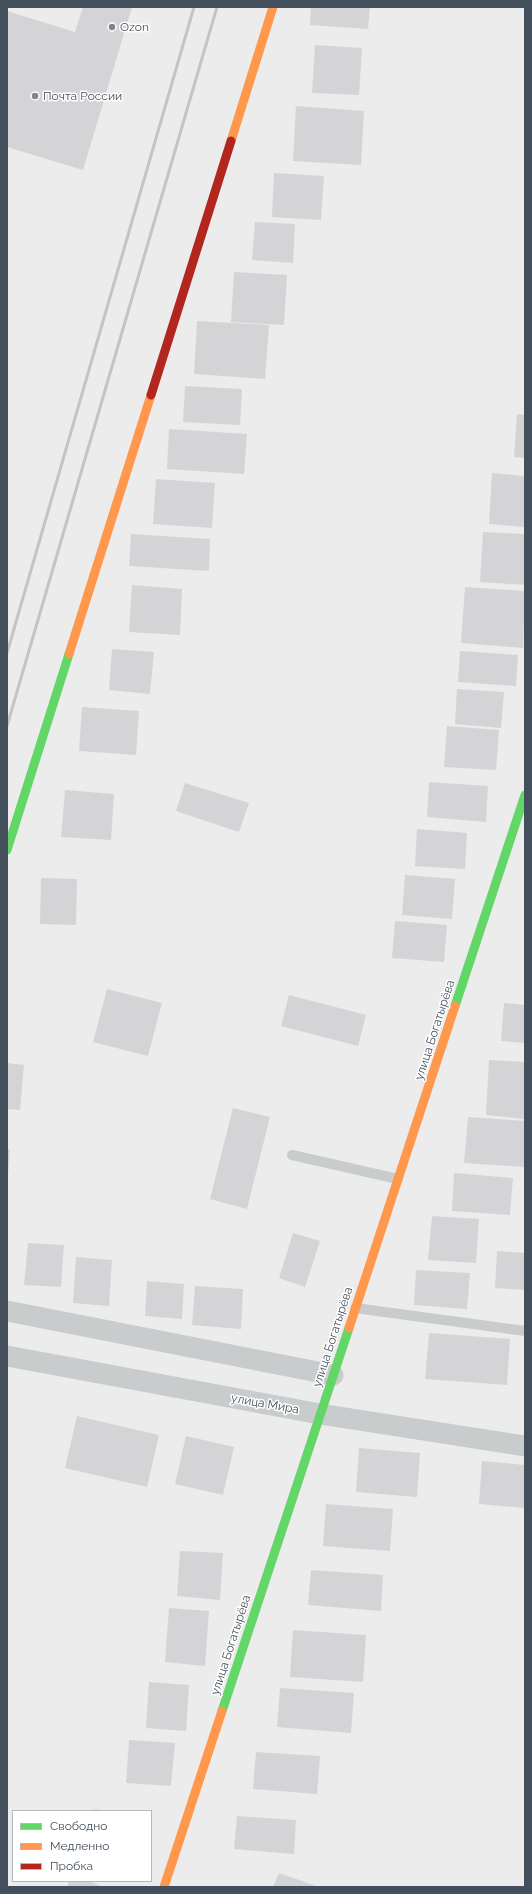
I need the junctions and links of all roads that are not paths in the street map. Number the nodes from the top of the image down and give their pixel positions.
1 (273, 7) edge
2 (525, 796) edge
3 (7, 850) edge
4 (292, 1155) dead end
5 (398, 1179) junction
6 (356, 1308) junction
7 (7, 1311) edge
8 (525, 1331) edge
9 (7, 1356) edge
10 (333, 1375) junction
11 (320, 1414) junction
12 (525, 1446) edge
13 (164, 1887) edge

1 - 3 street
2 - 5 street, улица Богатырёва
4 - 5 lane
5 - 6 street, улица Богатырёва
6 - 8 lane
6 - 10 street, улица Богатырёва
7 - 10 street
9 - 11 street, улица Мира
10 - 11 street, улица Богатырёва
11 - 12 street, улица Мира
11 - 13 street, улица Богатырёва

